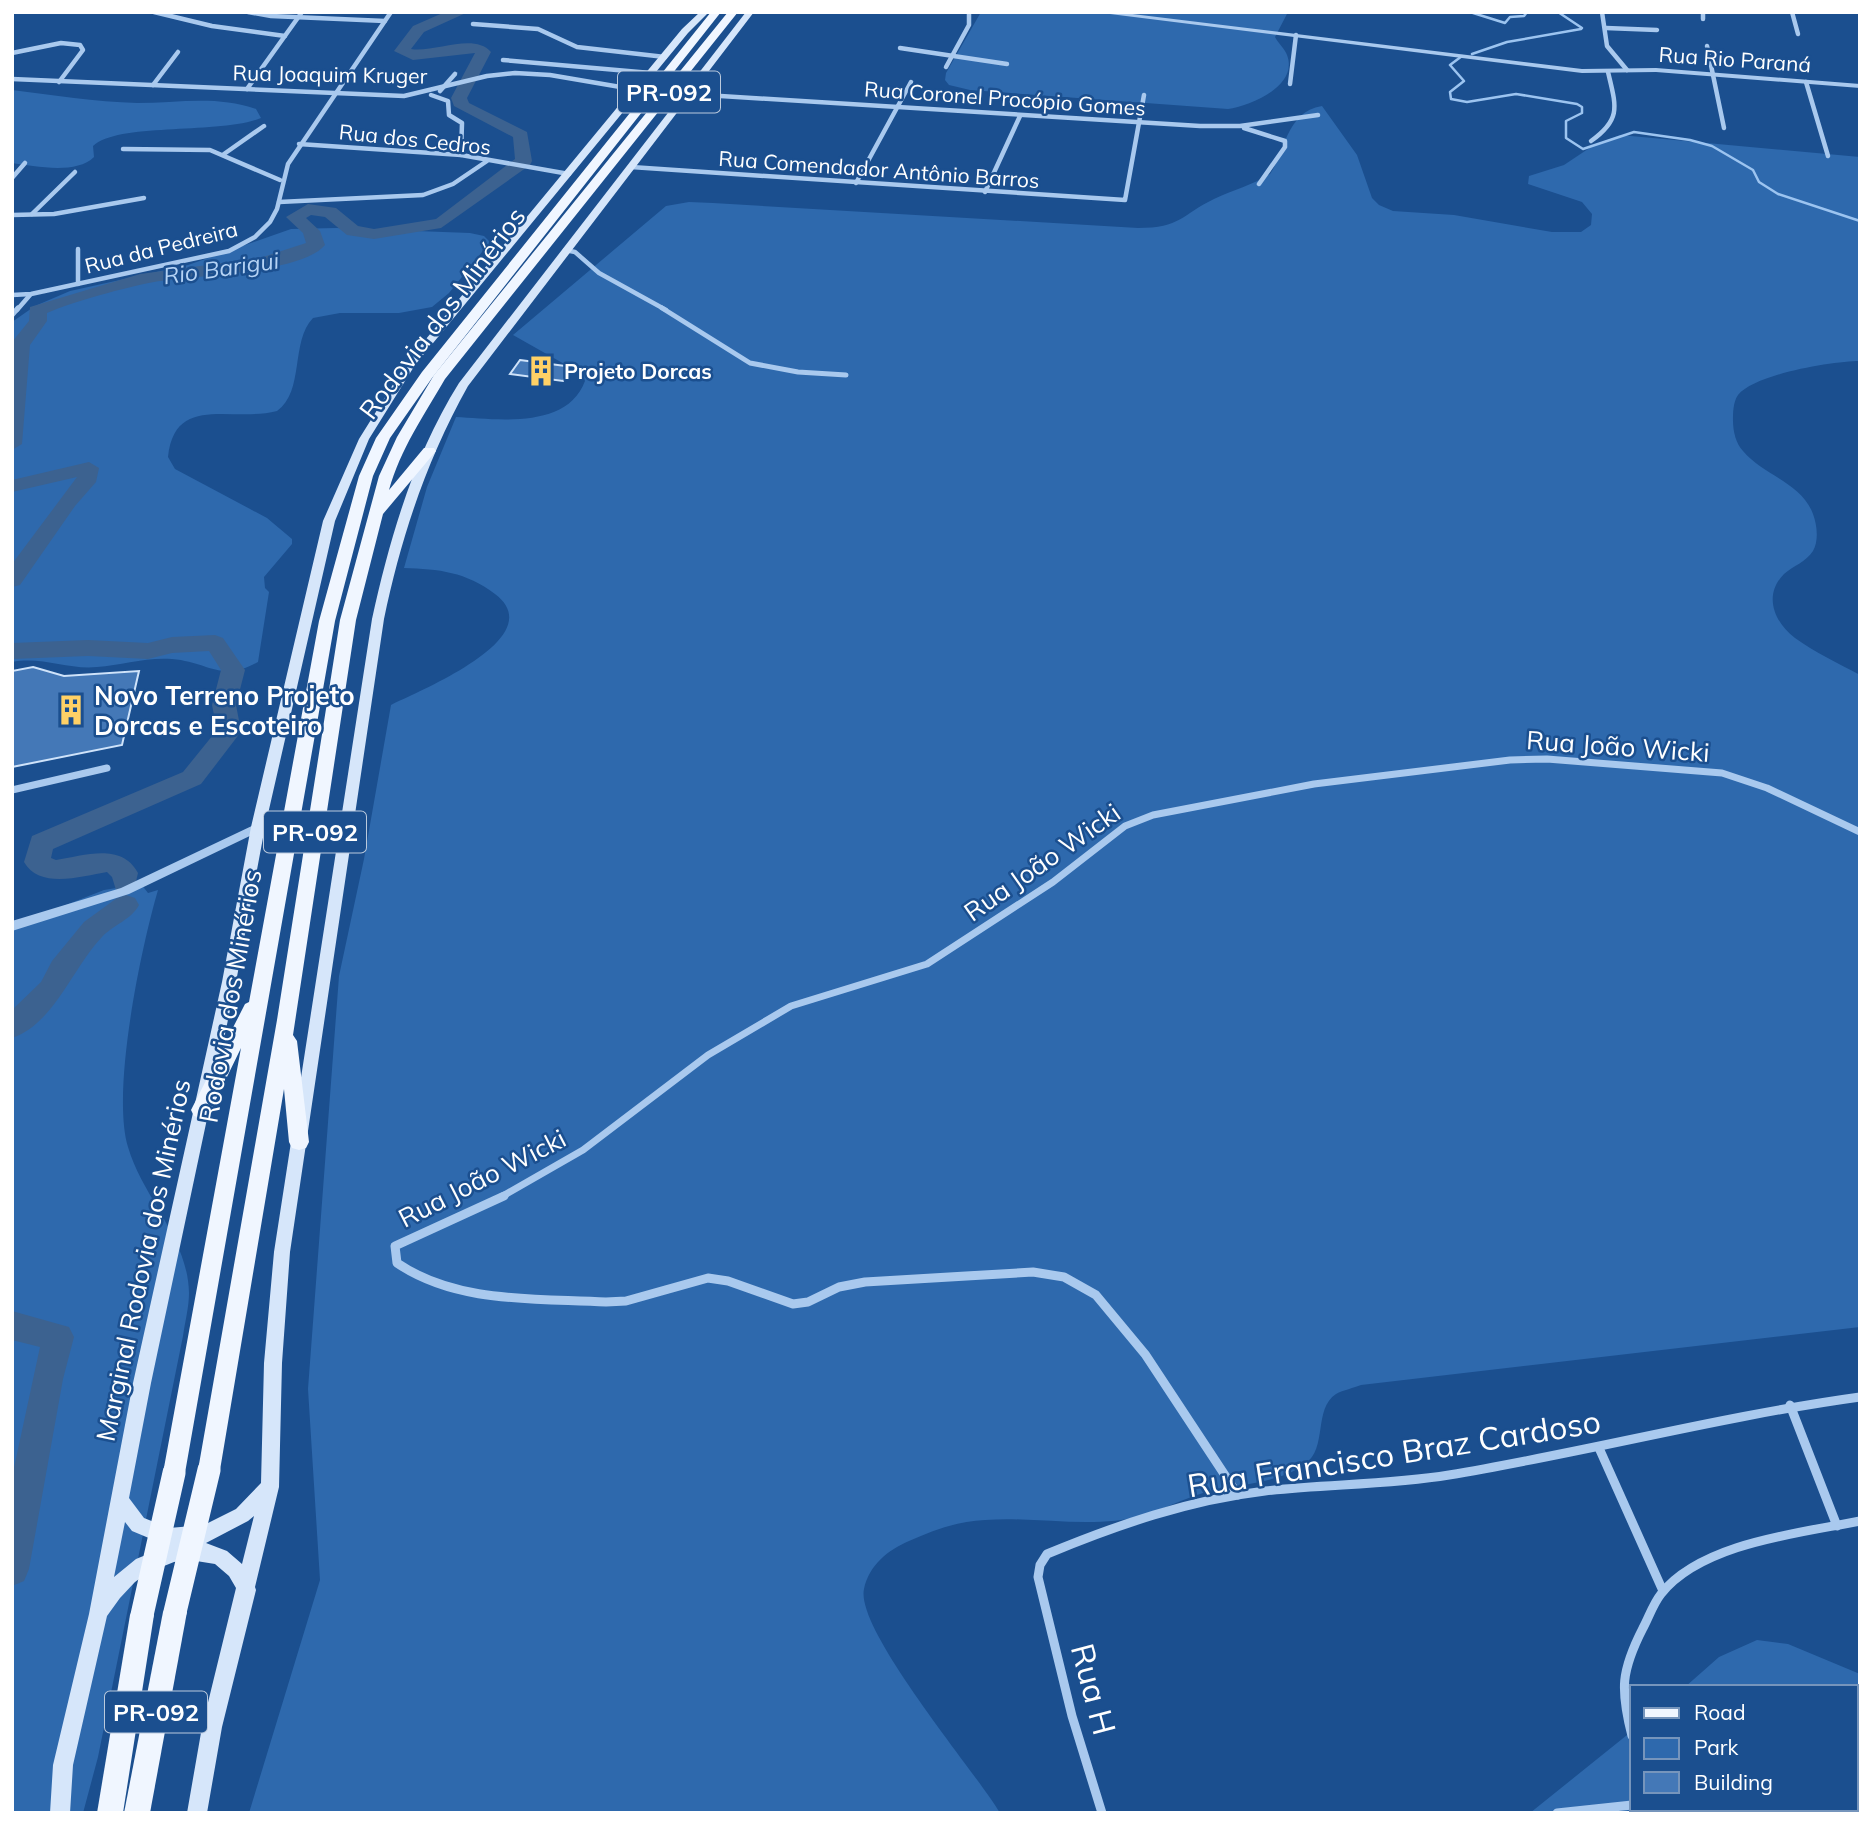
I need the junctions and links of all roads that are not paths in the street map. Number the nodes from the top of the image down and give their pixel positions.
1 (154, 12) edge
2 (248, 12) edge
3 (302, 12) edge
4 (391, 12) edge
5 (705, 12) edge
6 (716, 12) edge
7 (733, 12) edge
8 (750, 12) edge
9 (969, 12) edge
10 (1097, 12) edge
11 (1602, 12) edge
12 (1703, 12) edge
13 (1792, 12) edge
14 (299, 18) junction
15 (1703, 19) dead end
16 (385, 21) junction
17 (473, 24) dead end
18 (1606, 28) junction
19 (1657, 30) dead end
20 (1296, 34) junction
21 (1798, 34) dead end
22 (285, 36) junction
23 (1707, 46) dead end
24 (900, 48) dead end
25 (178, 52) dead end
26 (12, 53) edge
27 (665, 57) junction
28 (953, 57) junction
29 (503, 60) dead end
30 (544, 64) junction
31 (1007, 64) dead end
32 (946, 67) dead end
33 (1627, 70) junction
34 (1608, 72) junction
35 (456, 74) dead end
36 (533, 75) junction
37 (649, 75) junction
38 (1711, 75) junction
39 (12, 79) edge
40 (59, 82) junction
41 (911, 82) dead end
42 (1806, 82) junction
43 (1290, 83) dead end
44 (153, 85) junction
45 (1860, 86) edge
46 (247, 89) junction
47 (638, 90) junction
48 (439, 92) junction
49 (335, 93) junction
50 (427, 94) junction
51 (689, 94) junction
52 (1144, 95) dead end
53 (900, 106) junction
54 (1318, 115) dead end
55 (1020, 116) junction
56 (1140, 123) junction
57 (264, 127) dead end
58 (1240, 127) junction
59 (1724, 128) dead end
60 (1591, 141) dead end
61 (299, 144) junction
62 (122, 149) dead end
63 (224, 153) junction
64 (461, 155) junction
65 (1828, 156) dead end
66 (487, 161) junction
67 (25, 163) dead end
68 (631, 167) junction
69 (75, 172) dead end
70 (569, 174) junction
71 (12, 178) edge
72 (280, 180) junction
73 (856, 183) junction
74 (1259, 184) dead end
75 (985, 192) junction
76 (144, 198) dead end
77 (279, 202) junction
78 (32, 214) junction
79 (12, 215) edge
80 (78, 249) dead end
81 (565, 250) junction
82 (78, 284) junction
83 (31, 294) junction
84 (12, 295) edge
85 (12, 315) edge
86 (846, 375) dead end
87 (429, 450) junction
88 (373, 519) junction
89 (107, 768) dead end
90 (12, 790) edge
91 (258, 827) junction
92 (1860, 832) edge
93 (12, 926) edge
94 (262, 987) junction
95 (286, 1020) junction
96 (201, 1110) junction
97 (299, 1142) junction
98 (1860, 1398) edge
99 (1790, 1405) junction
100 (1599, 1448) junction
101 (270, 1486) junction
102 (1238, 1495) junction
103 (120, 1501) junction
104 (1860, 1521) edge
105 (1838, 1526) junction
106 (1038, 1577) joint
107 (247, 1590) junction
108 (1663, 1591) junction
109 (99, 1614) junction
110 (1630, 1728) edge
111 (1630, 1805) edge
112 (60, 1813) edge
113 (110, 1813) edge
114 (137, 1813) edge
115 (197, 1813) edge
116 (1102, 1813) edge
117 (1558, 1813) edge

1 - 22 street
2 - 14 street
3 - 14 street
4 - 16 street
5 - 27 main road, Marginal Rodovia dos Minérios
6 - 94 main road, Rodovia dos Minérios / PR-092
7 - 88 main road, Rodovia dos Minérios / PR-092
8 - 51 main road
9 - 28 street
10 - 20 street, Rua Rio Paraná
11 - 18 street
12 - 15 street
13 - 21 street
14 - 16 street
14 - 22 street
16 - 49 street
17 - 27 street
18 - 19 street
18 - 33 street
20 - 34 street, Rua Rio Paraná
20 - 43 street
22 - 46 street
23 - 38 street
24 - 28 street
25 - 44 street
26 - 40 street
27 - 37 main road, Marginal Rodovia dos Minérios
28 - 31 street
28 - 32 street
29 - 30 street
30 - 36 street
30 - 37 street
33 - 34 street, Rua Rio Paraná
33 - 38 street, Rua Rio Paraná
34 - 60 street
35 - 48 street
36 - 47 street, Rua Joaquim Kruger
36 - 48 street, Rua Joaquim Kruger
37 - 47 main road, Marginal Rodovia dos Minérios
38 - 42 street, Rua Rio Paraná
38 - 59 street
39 - 40 street, Rua Joaquim Kruger
40 - 44 street, Rua Joaquim Kruger
41 - 53 street
42 - 45 street, Rua Rio Paraná
42 - 65 street
44 - 46 street, Rua Joaquim Kruger
46 - 49 street, Rua Joaquim Kruger
47 - 70 main road, Marginal Rodovia dos Minérios
48 - 50 street, Rua Joaquim Kruger
49 - 50 street, Rua Joaquim Kruger
49 - 61 street
50 - 64 street
51 - 53 street, Rua Coronel Procópio Gomes
51 - 68 main road
52 - 56 street
53 - 55 street, Rua Coronel Procópio Gomes
53 - 73 street
54 - 58 street, Rua Coronel Procópio Gomes
55 - 56 street, Rua Coronel Procópio Gomes
55 - 75 street
56 - 58 street, Rua Coronel Procópio Gomes
56 - 75 street, Rua Comendador Antônio Barros
57 - 63 street
58 - 74 street
61 - 64 street, Rua dos Cedros
61 - 72 street
62 - 63 street
63 - 72 street
64 - 66 street, Rua dos Cedros
66 - 70 street, Rua dos Cedros
66 - 77 street
67 - 71 street
68 - 73 street, Rua Comendador Antônio Barros
68 - 81 main road
69 - 78 street
70 - 91 main road, Marginal Rodovia dos Minérios
72 - 77 street
73 - 75 street, Rua Comendador Antônio Barros
76 - 78 street
77 - 82 street, Rua da Pedreira
78 - 79 street
80 - 82 street
81 - 86 street
81 - 87 main road
82 - 83 street, Rua da Pedreira
83 - 84 street, Rua da Pedreira
83 - 85 street
87 - 88 main road
87 - 97 main road
88 - 95 main road, Rodovia dos Minérios / PR-092
89 - 90 street
91 - 93 street
91 - 96 main road, Marginal Rodovia dos Minérios
92 - 102 street, Rua João Wicki
94 - 96 main road
94 - 113 main road, Rodovia dos Minérios / PR-092, bridge
95 - 97 main road
95 - 114 main road, Rodovia dos Minérios / PR-092, bridge
96 - 103 main road, Marginal Rodovia dos Minérios
97 - 101 main road
98 - 99 street, Rua Francisco Braz Cardoso
99 - 100 street, Rua Francisco Braz Cardoso
99 - 105 street
100 - 102 street, Rua Francisco Braz Cardoso
100 - 108 street
101 - 103 main road
101 - 107 main road
102 - 106 street, Rua Francisco Braz Cardoso
103 - 109 main road, Marginal Rodovia dos Minérios
104 - 105 street
105 - 108 street
106 - 116 street, Rua H
107 - 109 main road
107 - 115 main road
108 - 110 street
109 - 112 main road, Marginal Rodovia dos Minérios
111 - 117 street

